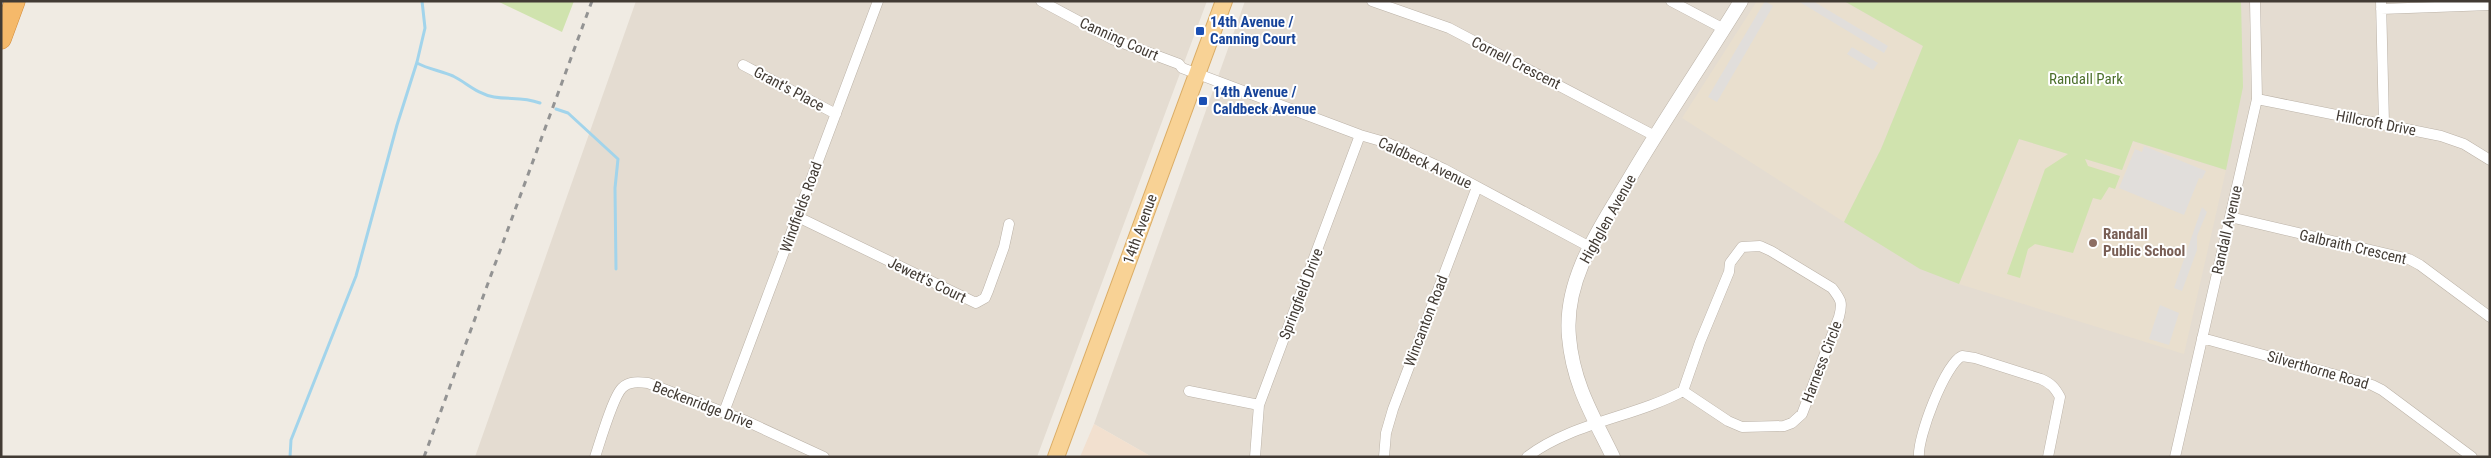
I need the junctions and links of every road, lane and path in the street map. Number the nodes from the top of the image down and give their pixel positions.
1 (15, 1) edge
2 (878, 1) edge
3 (1041, 1) edge
4 (1224, 1) edge
5 (1372, 1) edge
6 (1671, 1) edge
7 (1741, 1) edge
8 (2255, 1) edge
9 (2381, 5) edge
10 (2490, 5) edge
11 (1724, 29) junction
12 (1, 39) edge
13 (743, 65) dead end
14 (1197, 74) junction
15 (2257, 99) junction
16 (836, 114) junction
17 (2384, 124) junction
18 (1360, 135) junction
19 (1655, 136) junction
20 (2490, 160) edge
21 (1476, 187) junction
22 (798, 217) junction
23 (2230, 217) junction
24 (1009, 224) dead end
25 (1590, 247) junction
26 (2490, 317) edge
27 (2202, 338) junction
28 (1189, 391) dead end
29 (1683, 391) junction
30 (1259, 405) junction
31 (724, 412) junction
32 (1596, 423) junction
33 (2177, 456) edge
34 (595, 457) edge
35 (824, 457) edge
36 (1056, 457) edge
37 (1255, 457) edge
38 (1384, 457) edge
39 (1527, 457) edge
40 (1613, 457) edge
41 (1919, 457) edge
42 (2048, 457) edge
43 (2472, 457) edge

1 - 12 highway
2 - 16 street, Windfields Road
3 - 14 street, Canning Court
4 - 14 main road, 14th Avenue
5 - 19 street, Cornell Crescent
6 - 11 street
7 - 11 street, Highglen Avenue
8 - 15 street, Randall Avenue
9 - 10 street
9 - 17 street
11 - 19 street, Highglen Avenue
13 - 16 street, Grant's Place
14 - 18 street, Caldbeck Avenue
14 - 36 main road, 14th Avenue
15 - 17 street, Hillcroft Drive
15 - 23 street, Randall Avenue
16 - 22 street, Windfields Road
17 - 20 street, Hillcroft Drive
18 - 21 street, Caldbeck Avenue
18 - 30 street, Springfield Drive
19 - 25 street, Highglen Avenue
21 - 25 street, Caldbeck Avenue
21 - 38 street, Wincanton Road
22 - 24 street, Jewett's Court
22 - 31 street, Windfields Road
23 - 26 street, Galbraith Crescent
23 - 27 street, Randall Avenue
25 - 32 street, Highglen Avenue
27 - 33 street, Randall Avenue
27 - 43 street, Silverthorne Road
28 - 30 street
29 - 29 street, Harness Circle
29 - 32 street
30 - 37 street, Springfield Drive
31 - 34 street, Beckenridge Drive
31 - 35 street, Beckenridge Drive
32 - 39 street
32 - 40 street, Highglen Avenue
41 - 42 street

